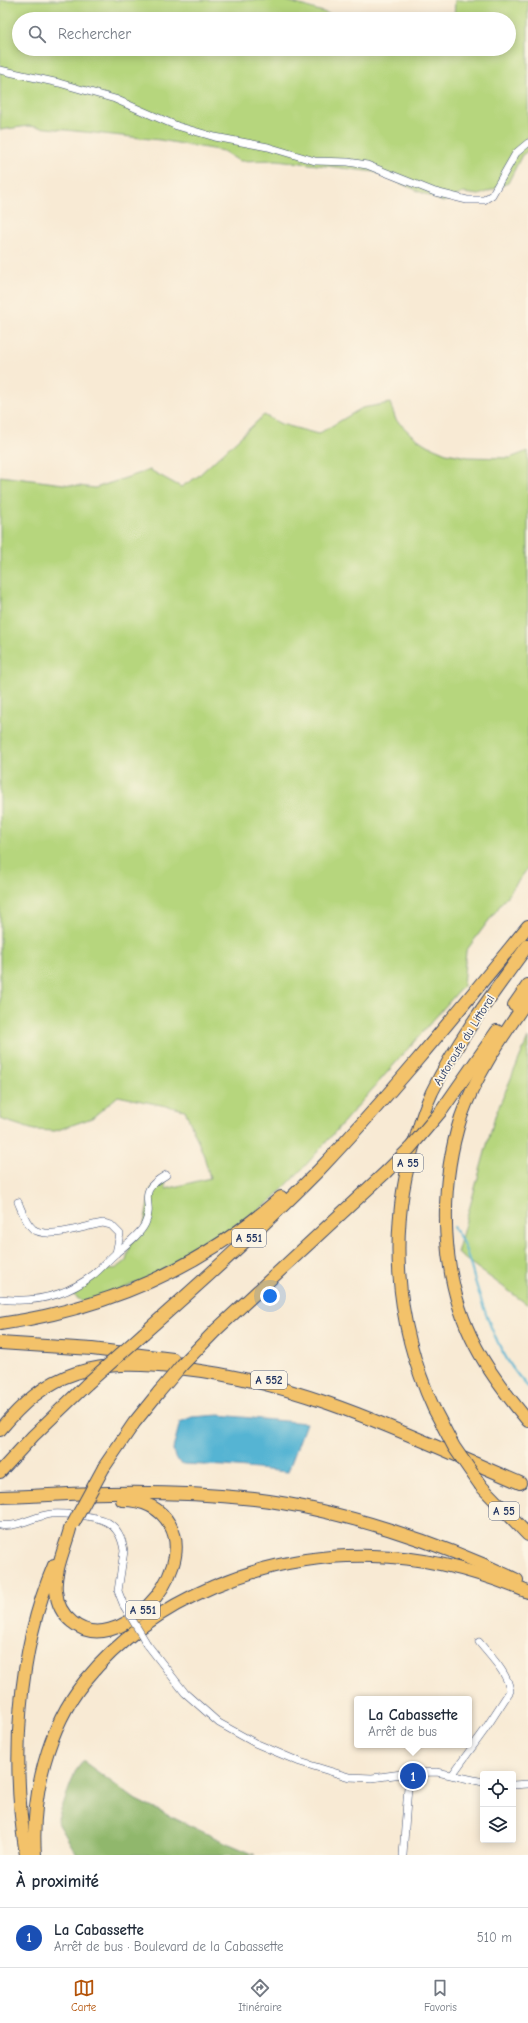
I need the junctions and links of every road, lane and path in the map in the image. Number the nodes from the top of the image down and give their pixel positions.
1 (0, 70) edge
2 (528, 142) edge
3 (528, 926) edge
4 (528, 944) edge
5 (528, 985) edge
6 (528, 999) edge
7 (349, 1137) junction
8 (166, 1175) dead end
9 (18, 1202) dead end
10 (116, 1253) junction
11 (0, 1298) edge
12 (0, 1324) edge
13 (0, 1343) edge
14 (528, 1421) edge
15 (0, 1430) edge
16 (0, 1472) edge
17 (524, 1485) edge
18 (23, 1496) junction
19 (0, 1497) edge
20 (0, 1525) edge
21 (72, 1527) junction
22 (528, 1535) edge
23 (528, 1586) edge
24 (528, 1592) edge
25 (479, 1642) dead end
26 (472, 1748) edge
27 (472, 1748) edge
28 (409, 1773) junction
29 (452, 1775) junction
30 (480, 1781) edge
31 (528, 1784) edge
32 (516, 1785) edge
33 (26, 1855) edge
34 (35, 1855) edge
35 (403, 1855) edge

1 - 2 street
3 - 7 highway, A 551
4 - 22 highway, Autoroute du Littoral / A 55, bridge
5 - 21 highway, A 551, bridge
6 - 14 highway
7 - 12 highway
7 - 16 highway, A 551, bridge
8 - 10 street
9 - 10 street
10 - 11 street
13 - 17 highway, A 552
15 - 17 highway
18 - 19 highway
18 - 21 highway, A 551
18 - 23 highway
20 - 28 street, bridge
21 - 33 highway, A 551
24 - 34 highway
25 - 27 street
26 - 29 street
28 - 29 street
28 - 35 street
29 - 30 street
31 - 32 street

